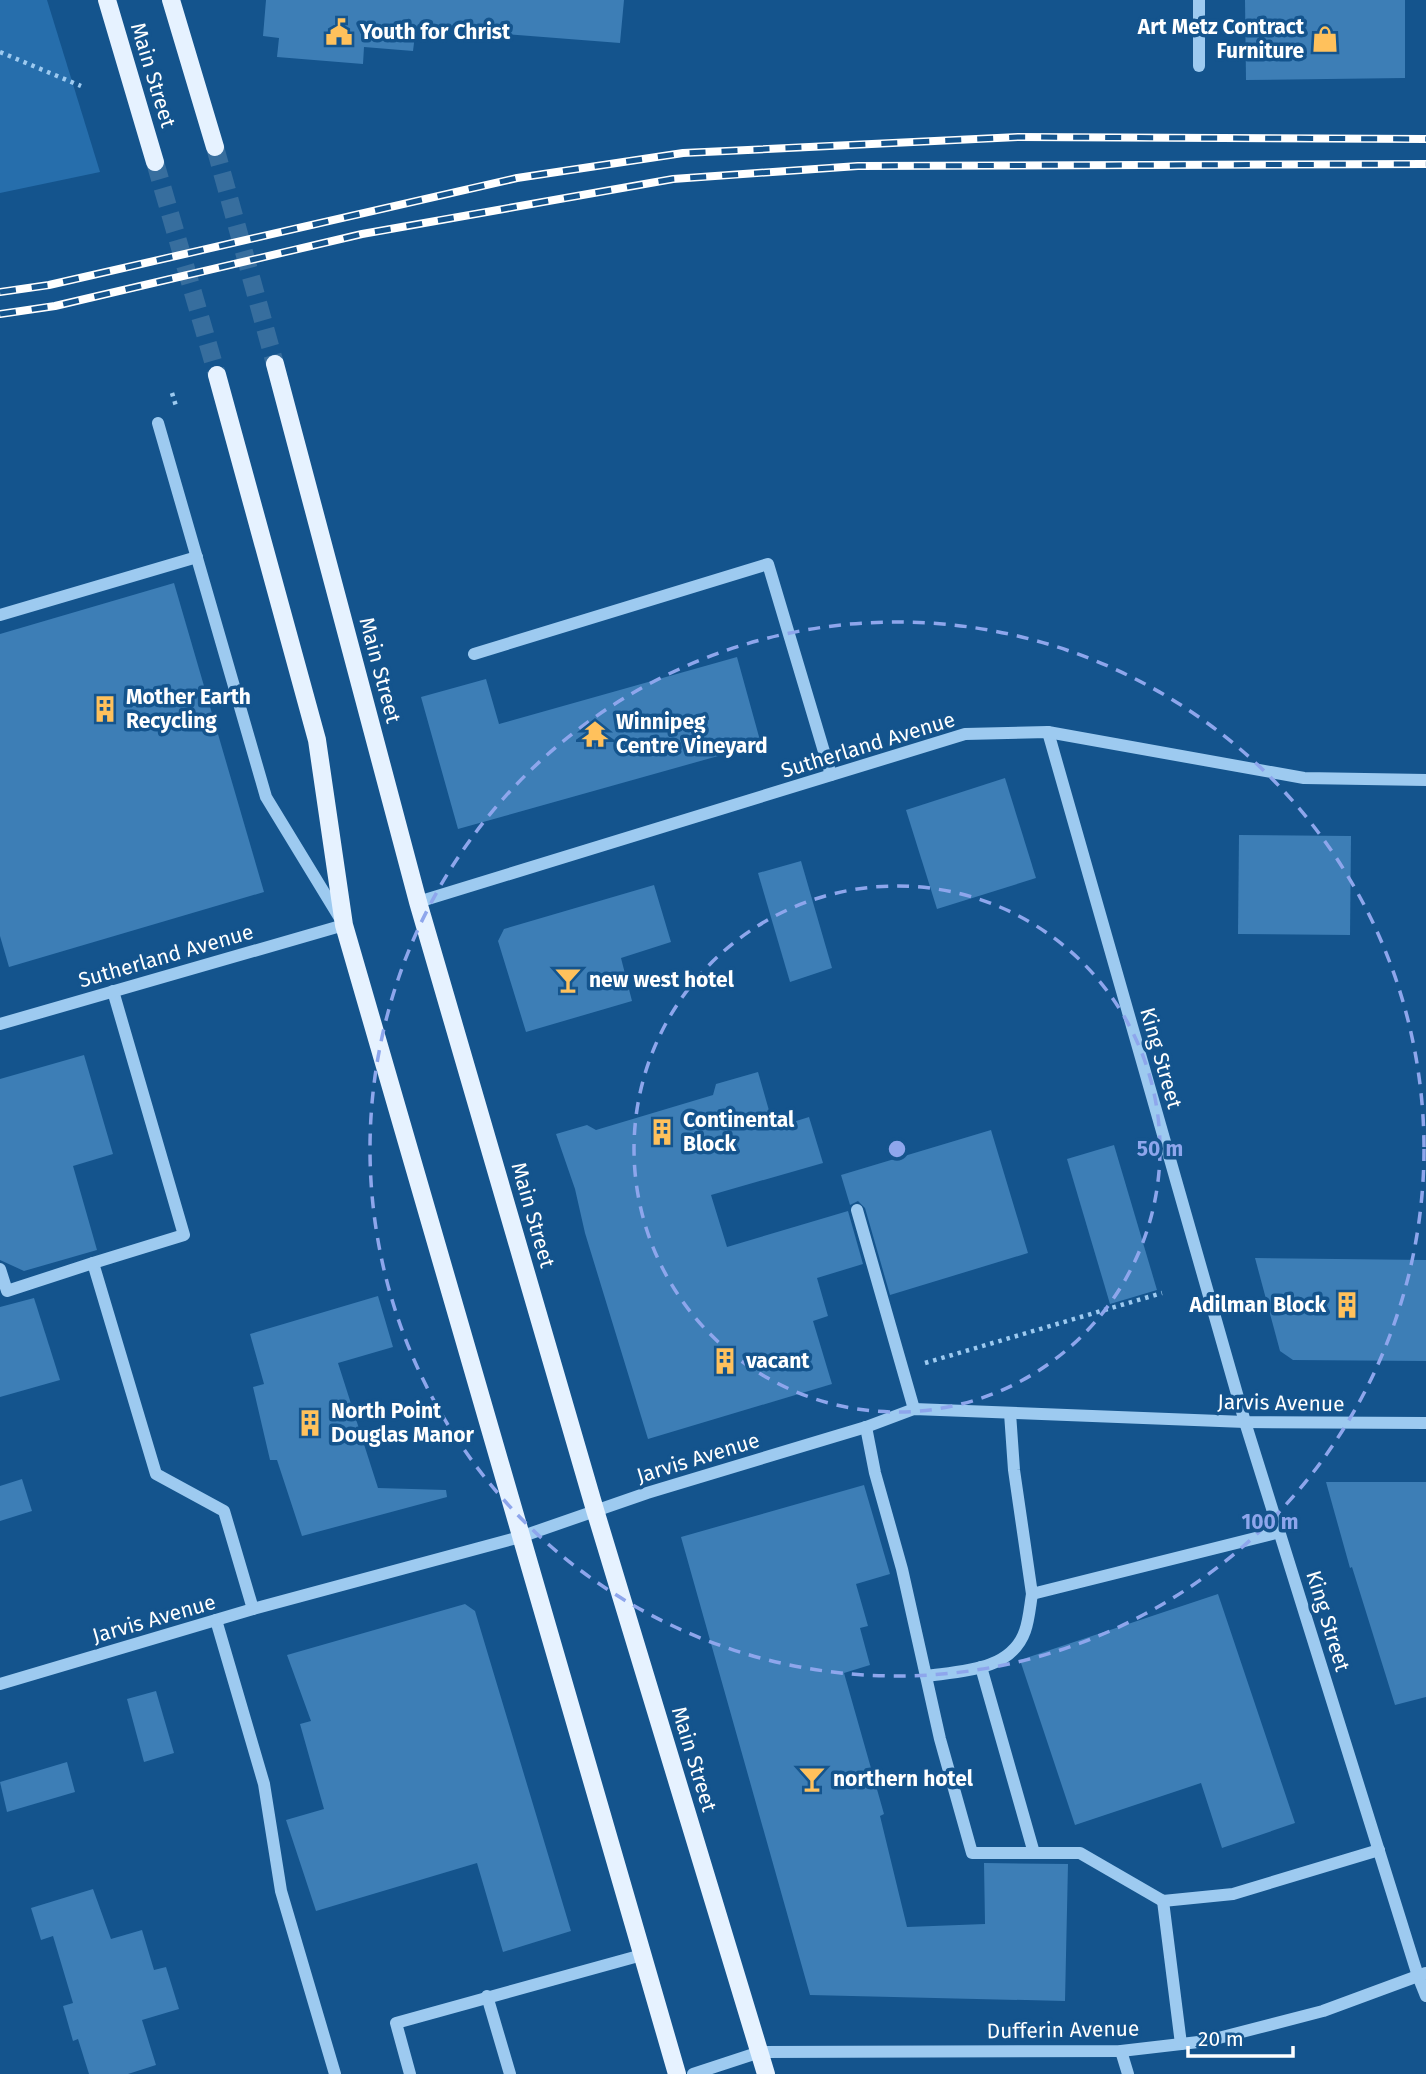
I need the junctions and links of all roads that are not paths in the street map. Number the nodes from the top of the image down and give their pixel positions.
1 (107, 0) edge
2 (172, 0) edge
3 (1199, 0) edge
4 (1199, 66) dead end
5 (215, 147) tunnel mouth
6 (155, 162) tunnel mouth
7 (275, 364) tunnel mouth
8 (217, 375) tunnel mouth
9 (158, 423) dead end
10 (197, 557) junction
11 (0, 615) edge
12 (474, 654) dead end
13 (1048, 732) junction
14 (831, 775) junction
15 (1426, 780) edge
16 (418, 902) junction
17 (344, 925) junction
18 (113, 991) junction
19 (0, 1024) edge
20 (857, 1209) dead end
21 (93, 1263) junction
22 (0, 1269) edge
23 (914, 1409) junction
24 (1010, 1413) junction
25 (1245, 1422) junction
26 (1426, 1423) edge
27 (866, 1427) junction
28 (595, 1510) junction
29 (1280, 1532) junction
30 (520, 1537) junction
31 (1032, 1594) junction
32 (253, 1609) junction
33 (216, 1620) junction
34 (981, 1667) junction
35 (926, 1676) junction
36 (0, 1684) edge
37 (1379, 1850) junction
38 (1034, 1853) junction
39 (1163, 1901) junction
40 (642, 1955) junction
41 (1422, 1975) edge
42 (487, 1996) junction
43 (1426, 1996) edge
44 (1181, 2044) junction
45 (1121, 2051) junction
46 (760, 2052) junction
47 (335, 2074) edge
48 (410, 2074) edge
49 (510, 2074) edge
50 (677, 2074) edge
51 (693, 2074) edge
52 (766, 2074) edge
53 (1128, 2074) edge

1 - 6 main road, Main Street
2 - 5 main road, Main Street
3 - 4 street
7 - 16 main road, Main Street
8 - 17 main road
9 - 10 street
10 - 11 street
10 - 17 street
12 - 14 street
13 - 14 street, Sutherland Avenue
13 - 15 street, Sutherland Avenue
13 - 25 street, King Street
14 - 16 street, Sutherland Avenue
16 - 28 main road, Main Street
17 - 18 street, Sutherland Avenue
17 - 30 main road
18 - 19 street, Sutherland Avenue
18 - 21 street
20 - 23 street
21 - 22 street
21 - 32 street
23 - 24 street, Jarvis Avenue
23 - 27 street, Jarvis Avenue
24 - 25 street, Jarvis Avenue
24 - 31 street
25 - 26 street, Jarvis Avenue
25 - 29 street, King Street
27 - 28 street, Jarvis Avenue
27 - 35 street
28 - 30 street, Jarvis Avenue
28 - 46 main road, Main Street
29 - 31 street
29 - 37 street, King Street
30 - 32 street, Jarvis Avenue
30 - 40 main road
31 - 34 street
32 - 33 street, Jarvis Avenue
33 - 36 street, Jarvis Avenue
33 - 47 street
34 - 35 street
34 - 38 street
35 - 38 street
37 - 39 street
37 - 41 street, King Street
38 - 39 street
39 - 44 street
40 - 42 street
40 - 50 main road
41 - 43 street, King Street
41 - 44 street, Dufferin Avenue
42 - 48 street
42 - 49 street
44 - 45 street, Dufferin Avenue
45 - 46 street, Dufferin Avenue
45 - 53 street
46 - 51 street, Dufferin Avenue
46 - 52 main road, Main Street

